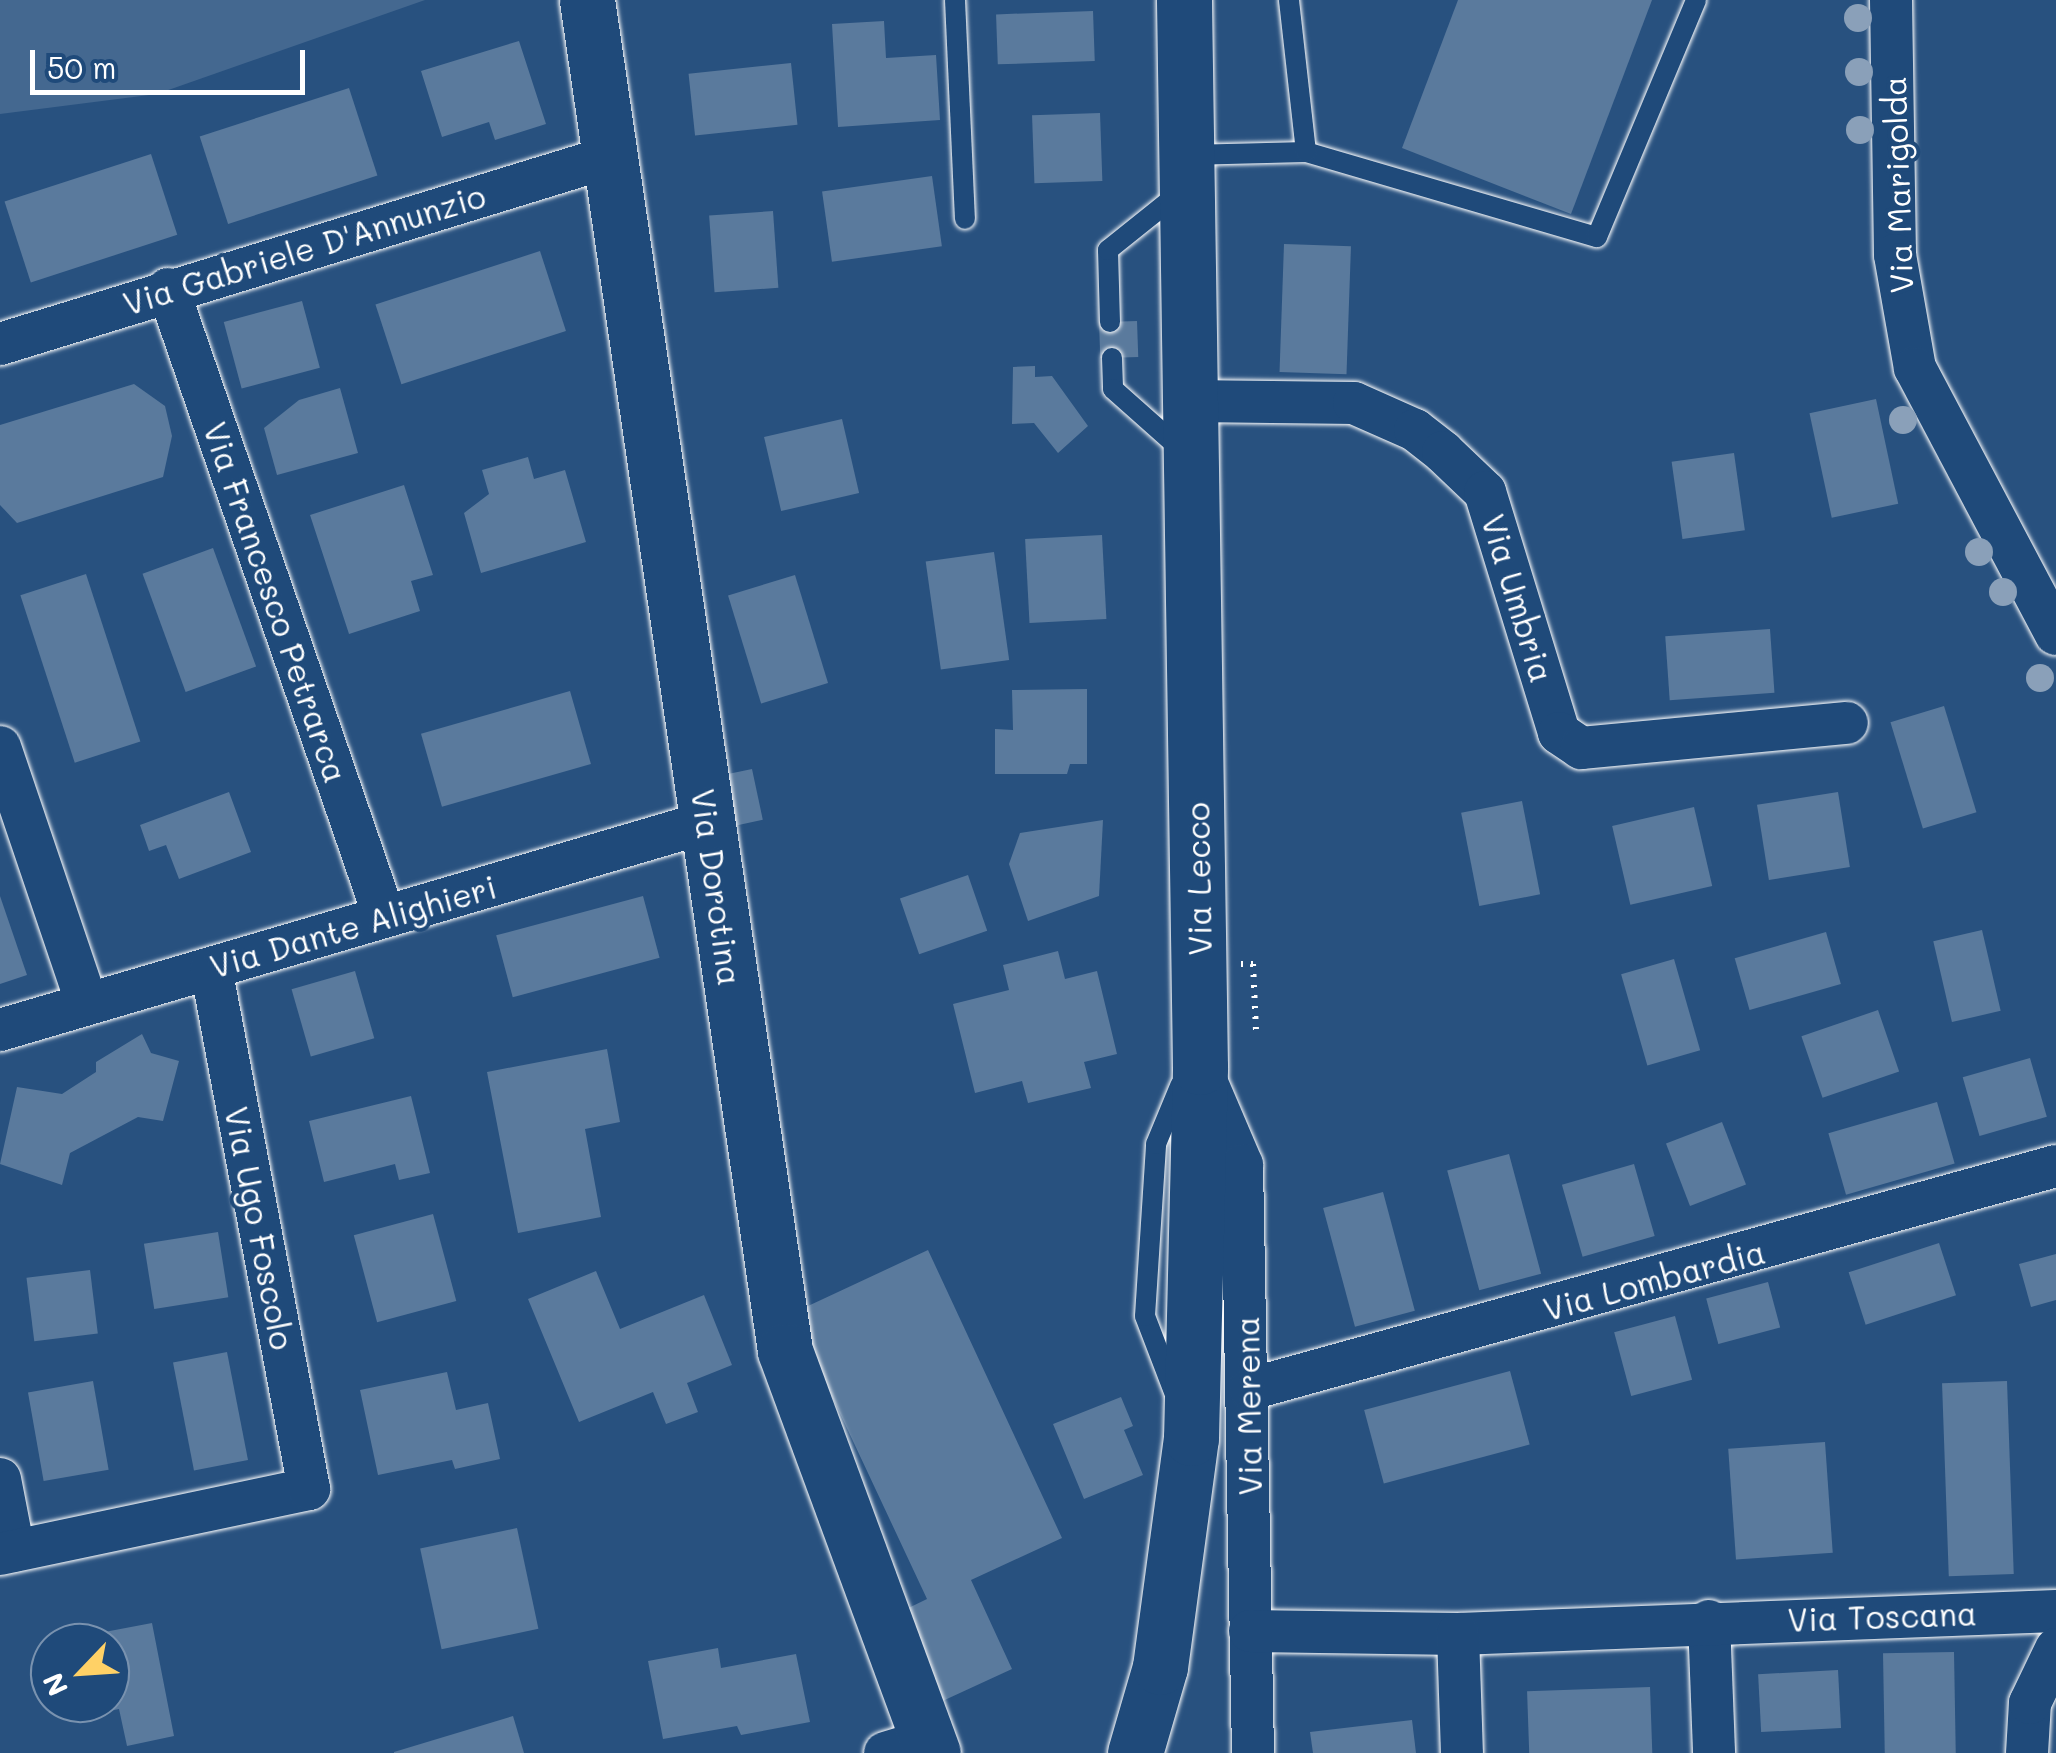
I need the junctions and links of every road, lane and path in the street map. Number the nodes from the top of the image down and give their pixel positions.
1 (587, 0) edge
2 (956, 0) edge
3 (1184, 0) edge
4 (1288, 0) edge
5 (1696, 0) edge
6 (1891, 0) edge
7 (1306, 152) junction
8 (609, 158) junction
9 (1187, 171) junction
10 (965, 219) dead end
11 (168, 288) junction
12 (1110, 322) dead end
13 (0, 344) edge
14 (1112, 358) dead end
15 (1190, 401) junction
16 (1190, 457) junction
17 (2056, 634) edge
18 (1847, 723) dead end
19 (0, 748) edge
20 (707, 822) junction
21 (384, 916) junction
22 (1253, 964) dead end
23 (211, 968) junction
24 (87, 1004) junction
25 (0, 1030) edge
26 (1256, 1030) dead end
27 (1200, 1044) junction
28 (2056, 1166) edge
29 (1250, 1390) junction
30 (0, 1479) edge
31 (7, 1552) edge
32 (2056, 1611) edge
33 (1709, 1620) junction
34 (1250, 1630) junction
35 (1458, 1634) junction
36 (2056, 1649) edge
37 (915, 1749) edge
38 (1135, 1753) edge
39 (1253, 1753) edge
40 (1462, 1753) edge
41 (1714, 1753) edge
42 (2027, 1753) edge

1 - 8 main road, Via Dorotina
2 - 10 lane
3 - 9 main road, Via Lecco
4 - 7 lane
5 - 7 lane
6 - 17 street, Via Marigolda
7 - 9 lane
8 - 11 street, Via Gabriele D'Annunzio
8 - 20 main road, Via Dorotina
9 - 12 lane
9 - 15 main road, Via Lecco
11 - 13 street, Via Gabriele D'Annunzio
11 - 21 street, Via Francesco Petrarca
14 - 16 lane
15 - 16 main road, Via Lecco
15 - 18 street, Via Umbria
16 - 27 main road, Via Lecco
19 - 24 street
20 - 21 street, Via Dante Alighieri
20 - 37 main road, Via Dorotina
21 - 23 street, Via Dante Alighieri
22 - 26 path
23 - 24 street, Via Dante Alighieri
23 - 31 street, Via Ugo Foscolo
24 - 25 street, Via Dante Alighieri
27 - 29 street, Via Merena
27 - 38 main road, Via Lecco
28 - 29 street, Via Lombardia
29 - 34 street, Via Merena
30 - 31 street
32 - 33 street, Via Toscana
33 - 35 street, Via Toscana
33 - 41 street
34 - 35 street, Via Toscana
34 - 39 street, Via Merena
35 - 40 street
36 - 42 street

